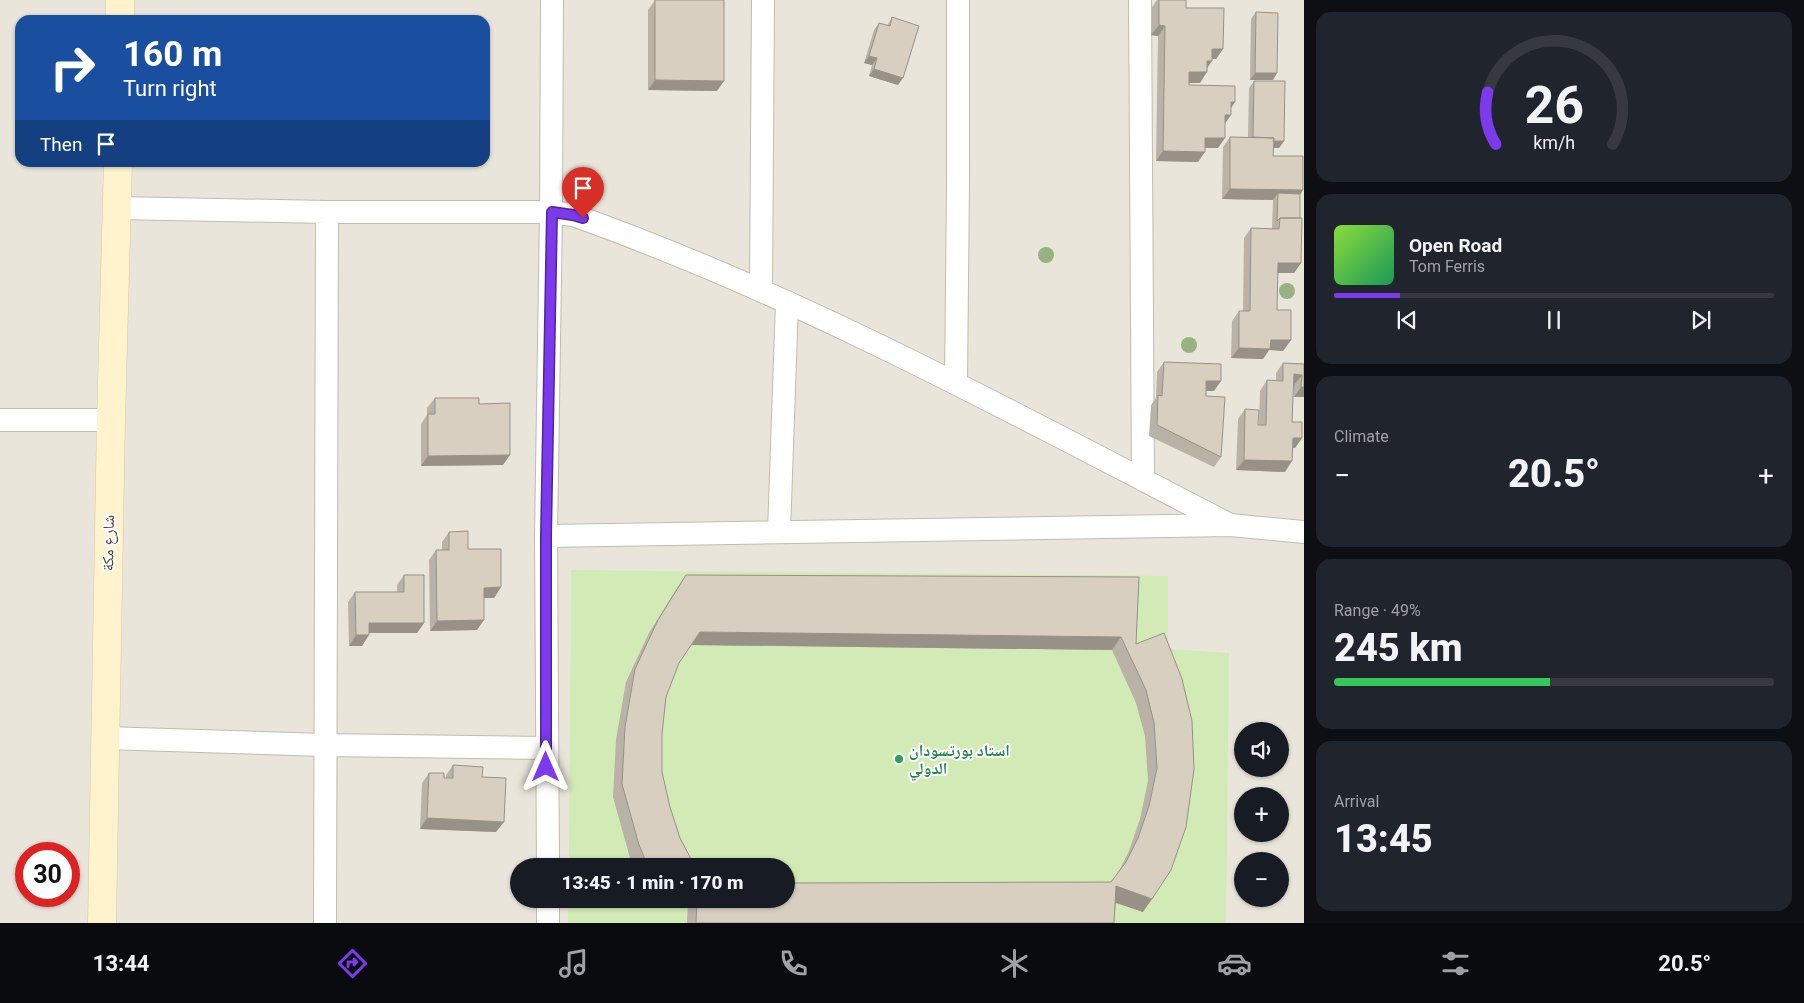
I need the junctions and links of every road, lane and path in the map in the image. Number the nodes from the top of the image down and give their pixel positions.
1 (120, 0) edge
2 (552, 0) edge
3 (763, 0) edge
4 (958, 0) edge
5 (1140, 0) edge
6 (120, 15) edge
7 (118, 167) edge
8 (117, 208) junction
9 (327, 212) junction
10 (552, 212) junction
11 (761, 289) junction
12 (787, 302) junction
13 (956, 383) junction
14 (0, 420) edge
15 (110, 420) junction
16 (1143, 480) junction
17 (1230, 525) junction
18 (779, 532) junction
19 (1304, 532) edge
20 (546, 536) junction
21 (105, 738) junction
22 (324, 745) junction
23 (546, 748) junction
24 (548, 858) edge
25 (548, 908) edge
26 (102, 923) edge
27 (325, 923) edge
28 (548, 923) edge

1 - 6 main road
2 - 10 street
3 - 11 street
4 - 13 street
5 - 16 street
7 - 8 main road, شارع مكة
8 - 9 street
8 - 15 main road, شارع مكة
9 - 10 street
9 - 22 street
10 - 11 street
10 - 20 street
11 - 12 street
12 - 13 street
12 - 18 street
13 - 16 street
14 - 15 street
15 - 21 main road, شارع مكة
16 - 17 street
17 - 18 street
17 - 19 street
18 - 20 street
20 - 23 street
21 - 22 street
21 - 26 main road, شارع مكة
22 - 23 street
22 - 27 street
23 - 24 street
25 - 28 street

